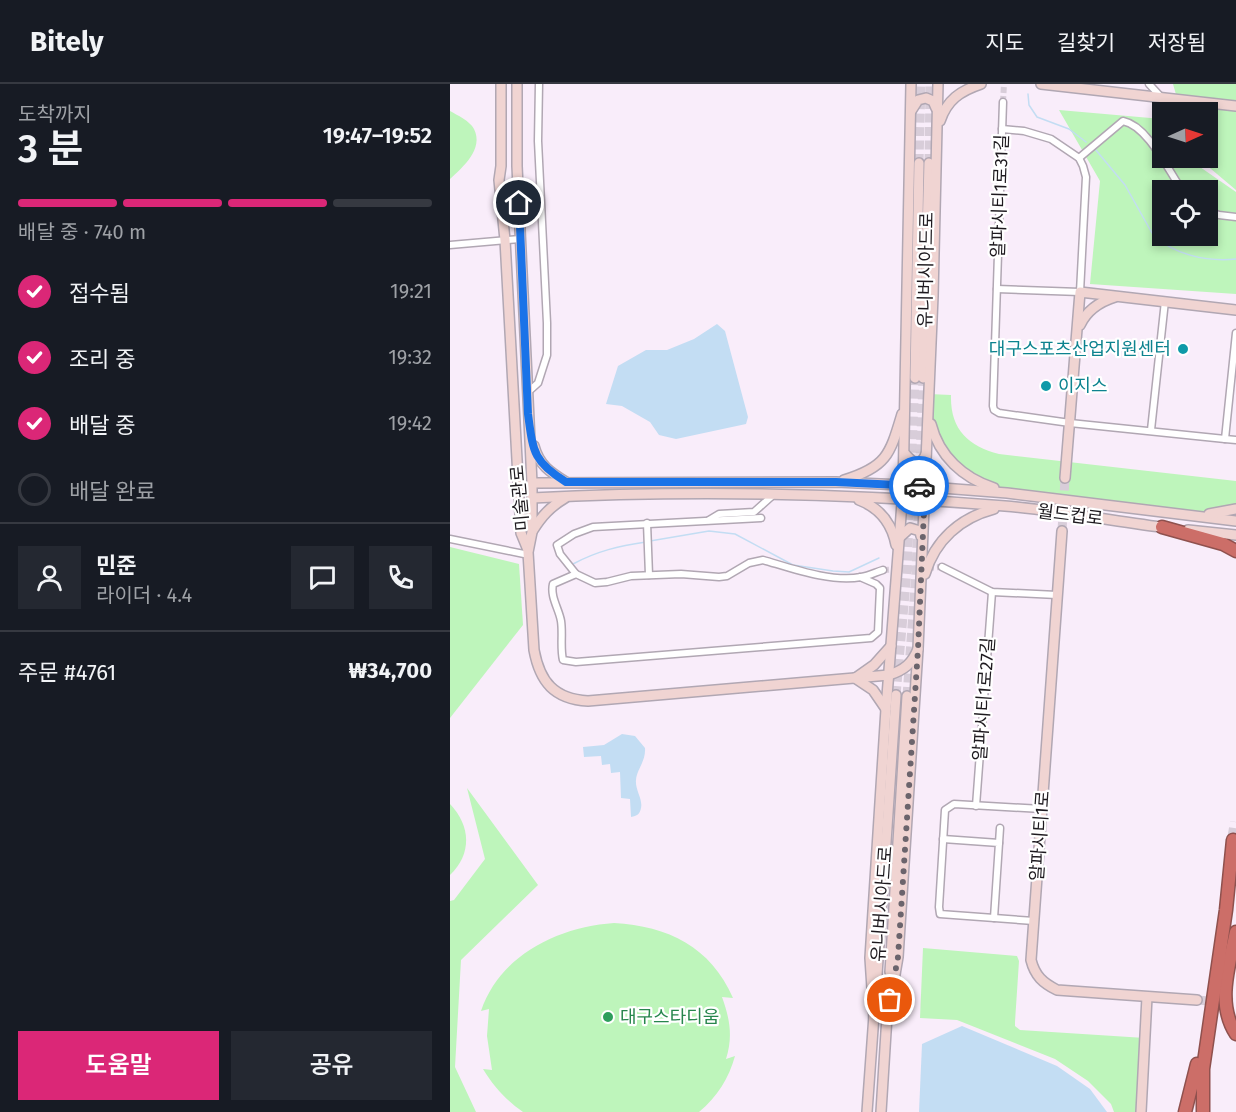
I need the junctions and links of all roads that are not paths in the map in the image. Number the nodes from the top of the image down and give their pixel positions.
1 (501, 84) edge
2 (517, 84) edge
3 (539, 84) edge
4 (911, 84) edge
5 (938, 84) edge
6 (981, 84) edge
7 (1042, 84) edge
8 (1149, 84) edge
9 (1162, 99) junction
10 (1003, 102) tunnel mouth
11 (1236, 106) edge
12 (937, 111) junction
13 (910, 112) junction
14 (1002, 129) junction
15 (937, 132) junction
16 (1079, 158) junction
17 (924, 163) tunnel mouth
18 (1176, 180) edge
19 (1218, 215) edge
20 (1236, 217) edge
21 (520, 239) junction
22 (504, 240) junction
23 (450, 245) edge
24 (997, 289) junction
25 (1080, 292) junction
26 (1122, 296) junction
27 (1165, 300) junction
28 (1236, 310) edge
29 (1077, 330) junction
30 (1236, 333) edge
31 (1235, 354) edge
32 (919, 378) tunnel mouth
33 (527, 393) junction
34 (929, 405) junction
35 (905, 406) junction
36 (528, 414) junction
37 (1070, 423) junction
38 (1151, 430) junction
39 (1225, 438) junction
40 (1236, 440) edge
41 (905, 454) junction
42 (927, 454) junction
43 (1065, 478) tunnel mouth
44 (566, 482) junction
45 (836, 482) junction
46 (532, 483) junction
47 (903, 485) junction
48 (925, 487) junction
49 (1007, 493) junction
50 (567, 496) junction
51 (765, 497) junction
52 (532, 498) junction
53 (851, 498) junction
54 (903, 500) junction
55 (924, 501) junction
56 (1007, 507) junction
57 (1236, 509) edge
58 (1198, 516) junction
59 (761, 518) dead end
60 (708, 521) junction
61 (1236, 521) edge
62 (647, 523) junction
63 (1162, 527) junction
64 (1062, 531) tunnel mouth
65 (532, 532) junction
66 (1236, 535) edge
67 (900, 537) junction
68 (922, 538) junction
69 (450, 539) edge
70 (1236, 551) edge
71 (529, 553) junction
72 (899, 562) junction
73 (942, 567) tunnel mouth
74 (884, 570) tunnel mouth
75 (576, 574) junction
76 (649, 575) junction
77 (860, 578) junction
78 (921, 585) junction
79 (992, 592) junction
80 (1057, 595) junction
81 (892, 644) junction
82 (918, 649) junction
83 (890, 675) junction
84 (855, 678) junction
85 (886, 709) junction
86 (976, 806) junction
87 (1042, 809) junction
88 (1000, 828) dead end
89 (943, 839) junction
90 (1233, 840) dead end
91 (999, 843) junction
92 (1236, 893) edge
93 (994, 918) junction
94 (1034, 921) junction
95 (1236, 932) edge
96 (1227, 949) junction
97 (1218, 991) junction
98 (1147, 997) junction
99 (1197, 1000) tunnel mouth
100 (874, 1018) junction
101 (887, 1021) junction
102 (1236, 1034) edge
103 (867, 1112) edge
104 (881, 1112) edge
105 (1141, 1112) edge
106 (1185, 1112) edge
107 (1203, 1112) edge
108 (1209, 1112) edge

1 - 22 main road, 미술관로
2 - 21 main road, 미술관로
3 - 33 street
4 - 13 main road
5 - 12 main road
6 - 15 main road
7 - 9 main road
8 - 9 street
9 - 11 main road
10 - 14 street, 알파시티1로31길
12 - 13 main road
12 - 15 main road
13 - 35 main road
14 - 16 street
14 - 24 street, 알파시티1로31길
15 - 34 main road
16 - 18 street
16 - 25 street
17 - 32 main road, 유니버시아드로
19 - 20 street
21 - 22 street
21 - 33 main road, 미술관로
22 - 23 street
22 - 71 main road, 미술관로
24 - 25 street
24 - 37 street, 알파시티1로31길
25 - 26 main road
25 - 29 main road
26 - 27 main road
26 - 29 main road
27 - 28 main road
27 - 38 street
29 - 37 main road
30 - 31 street
31 - 39 street
33 - 36 main road, 미술관로
34 - 42 main road
34 - 49 main road
35 - 41 main road
35 - 45 main road
36 - 44 main road
36 - 46 main road, 미술관로
37 - 38 street
37 - 43 main road
38 - 39 street
39 - 40 street
41 - 42 main road
41 - 47 main road
42 - 48 main road
44 - 45 main road, 월드컵로
44 - 46 main road, 월드컵로
45 - 47 main road, 월드컵로
46 - 52 main road, 미술관로
47 - 48 main road, 월드컵로
47 - 54 main road
48 - 49 main road, 월드컵로
48 - 55 main road
49 - 58 main road, 월드컵로
50 - 51 main road, 월드컵로
50 - 52 main road, 월드컵로
50 - 65 main road
51 - 53 main road, 월드컵로
51 - 60 street
52 - 65 main road, 미술관로
53 - 54 main road, 월드컵로
53 - 72 main road
54 - 55 main road, 월드컵로
54 - 67 main road
55 - 56 main road, 월드컵로
55 - 68 main road
56 - 63 main road, 월드컵로
56 - 78 main road
57 - 58 main road
58 - 61 main road, 월드컵로
59 - 60 street
60 - 62 street
62 - 75 street
62 - 76 street
63 - 66 main road, 월드컵로
63 - 70 highway
64 - 80 main road, 알파시티1로
65 - 71 main road, 미술관로
67 - 68 main road
67 - 72 main road
68 - 78 main road
69 - 71 street
71 - 84 main road
72 - 81 main road
73 - 79 street
74 - 77 street
75 - 76 street
75 - 77 street
76 - 77 street
78 - 82 main road
79 - 80 street
79 - 86 street, 알파시티1로27길
80 - 87 main road, 알파시티1로
81 - 83 main road
81 - 84 main road
82 - 83 main road
82 - 101 main road
83 - 84 main road
83 - 85 main road
84 - 85 main road
85 - 100 main road
86 - 87 street
86 - 89 street
87 - 94 main road, 알파시티1로
88 - 91 street
89 - 91 street
89 - 93 street
90 - 96 highway
91 - 93 street
92 - 96 highway
93 - 94 street
94 - 98 main road, 알파시티1로
95 - 96 highway
96 - 97 highway
97 - 102 highway
97 - 106 highway
97 - 107 highway
97 - 108 highway
98 - 99 main road, 알파시티1로
98 - 105 main road
100 - 101 main road, 유니버시아드로
100 - 103 main road, 유니버시아드로
101 - 104 main road, 유니버시아드로

